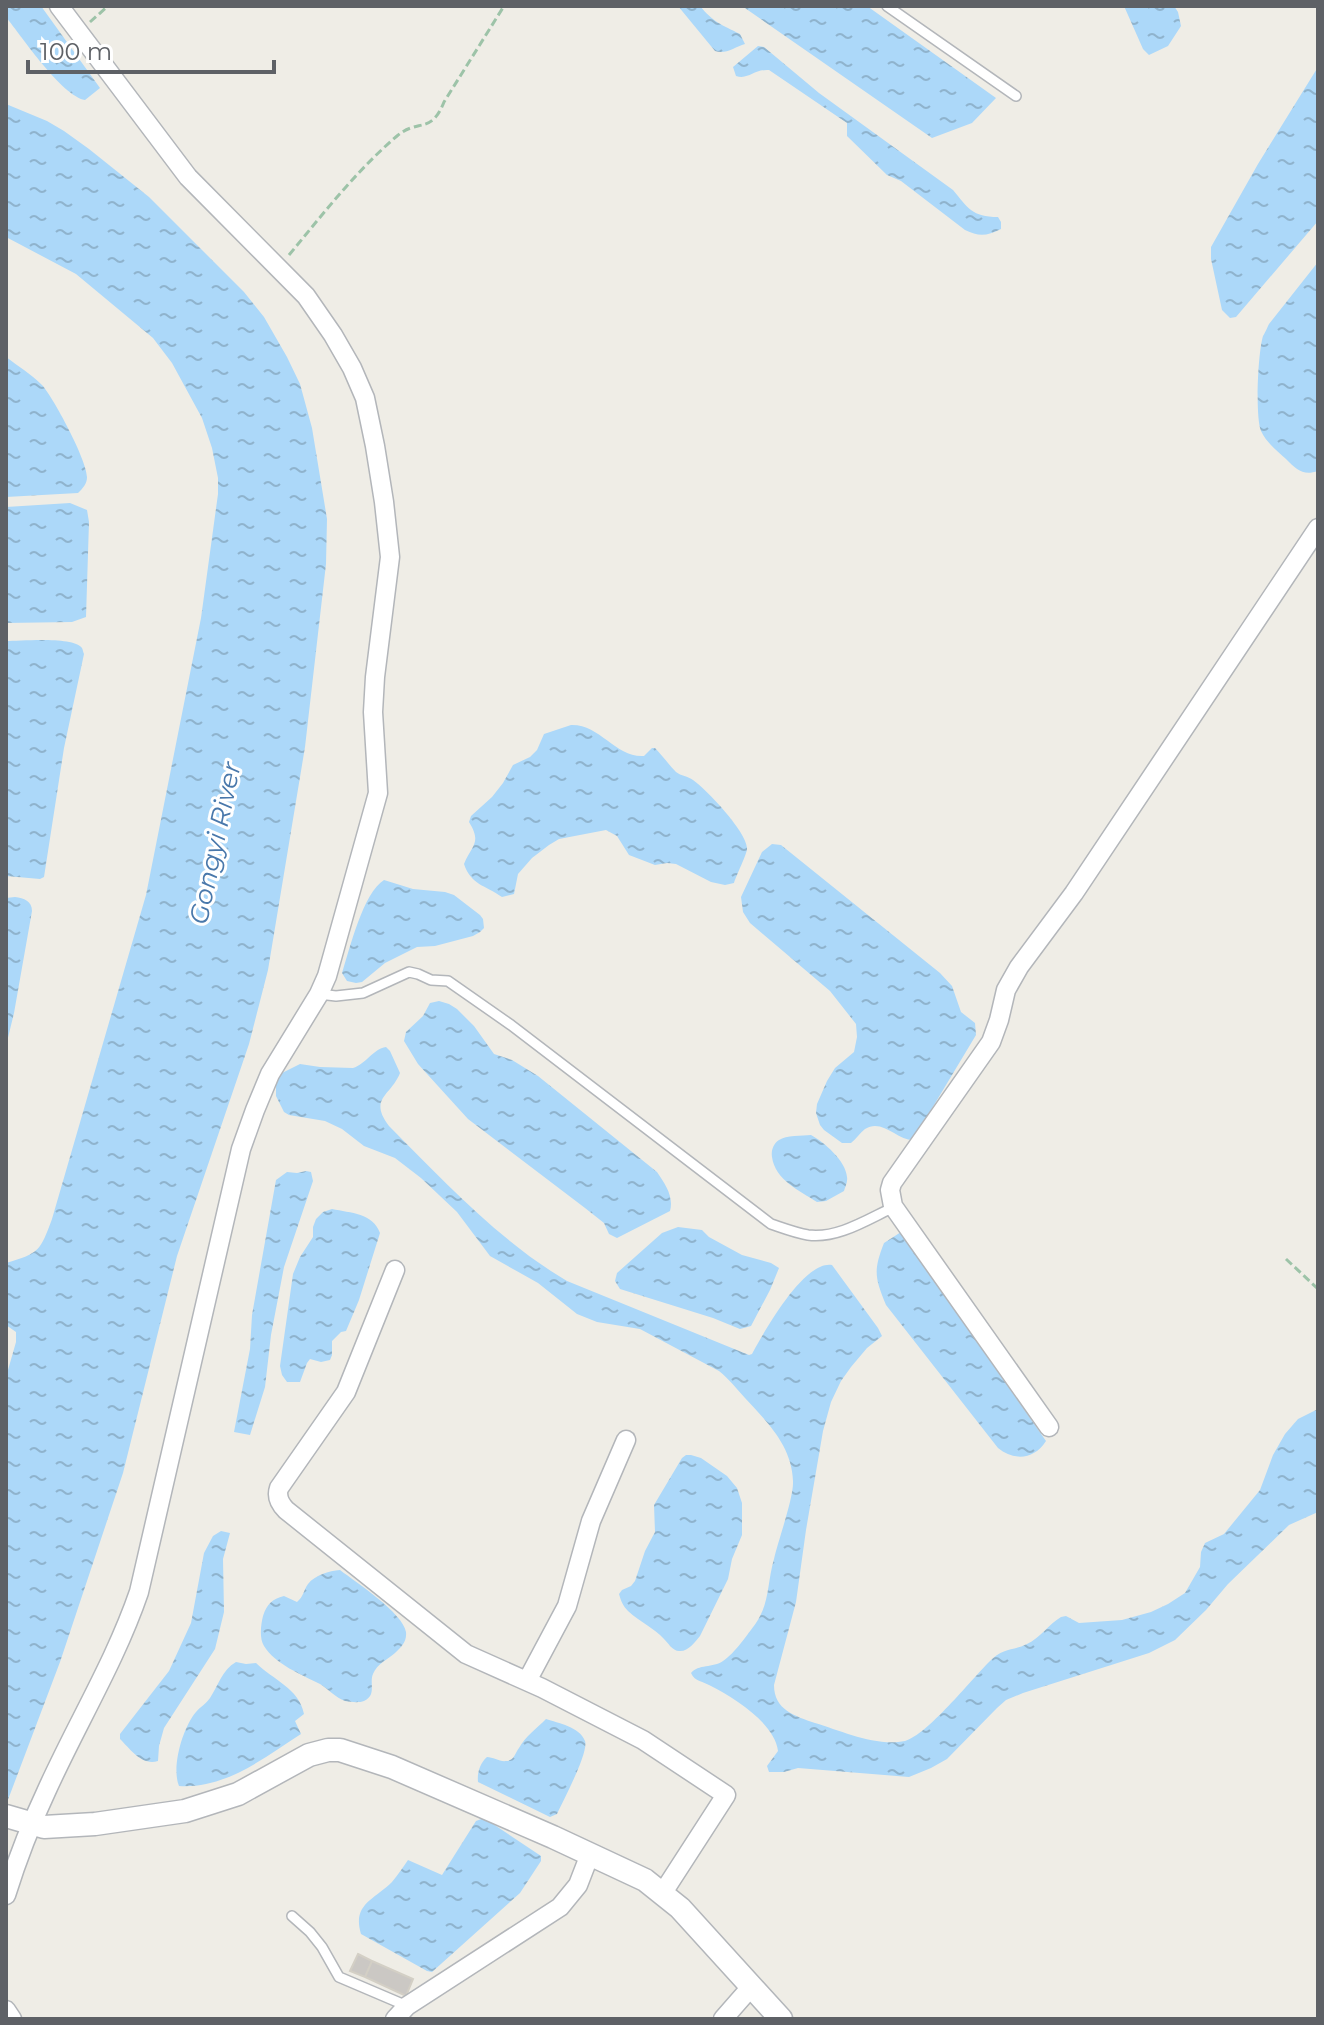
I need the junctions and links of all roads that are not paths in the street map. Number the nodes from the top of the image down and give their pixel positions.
1 (59, 6) edge
2 (887, 6) edge
3 (1016, 96) dead end
4 (1318, 528) edge
5 (319, 994) junction
6 (894, 1207) junction
7 (395, 1270) dead end
8 (1049, 1427) dead end
9 (626, 1440) dead end
10 (527, 1681) junction
11 (20, 1821) edge
12 (590, 1854) junction
13 (662, 1894) junction
14 (6, 1895) edge
15 (292, 1916) dead end
16 (751, 1987) junction
17 (6, 2010) edge
18 (401, 2013) edge
19 (12, 2019) edge
20 (723, 2019) edge
21 (781, 2019) edge

1 - 5 street
2 - 3 lane
4 - 6 street
5 - 6 lane
5 - 11 street
6 - 8 street
7 - 10 street
9 - 10 street
10 - 13 street
11 - 12 street
11 - 14 street
12 - 13 street
12 - 18 street
13 - 16 street
15 - 18 lane
16 - 20 street
16 - 21 street
17 - 19 street

